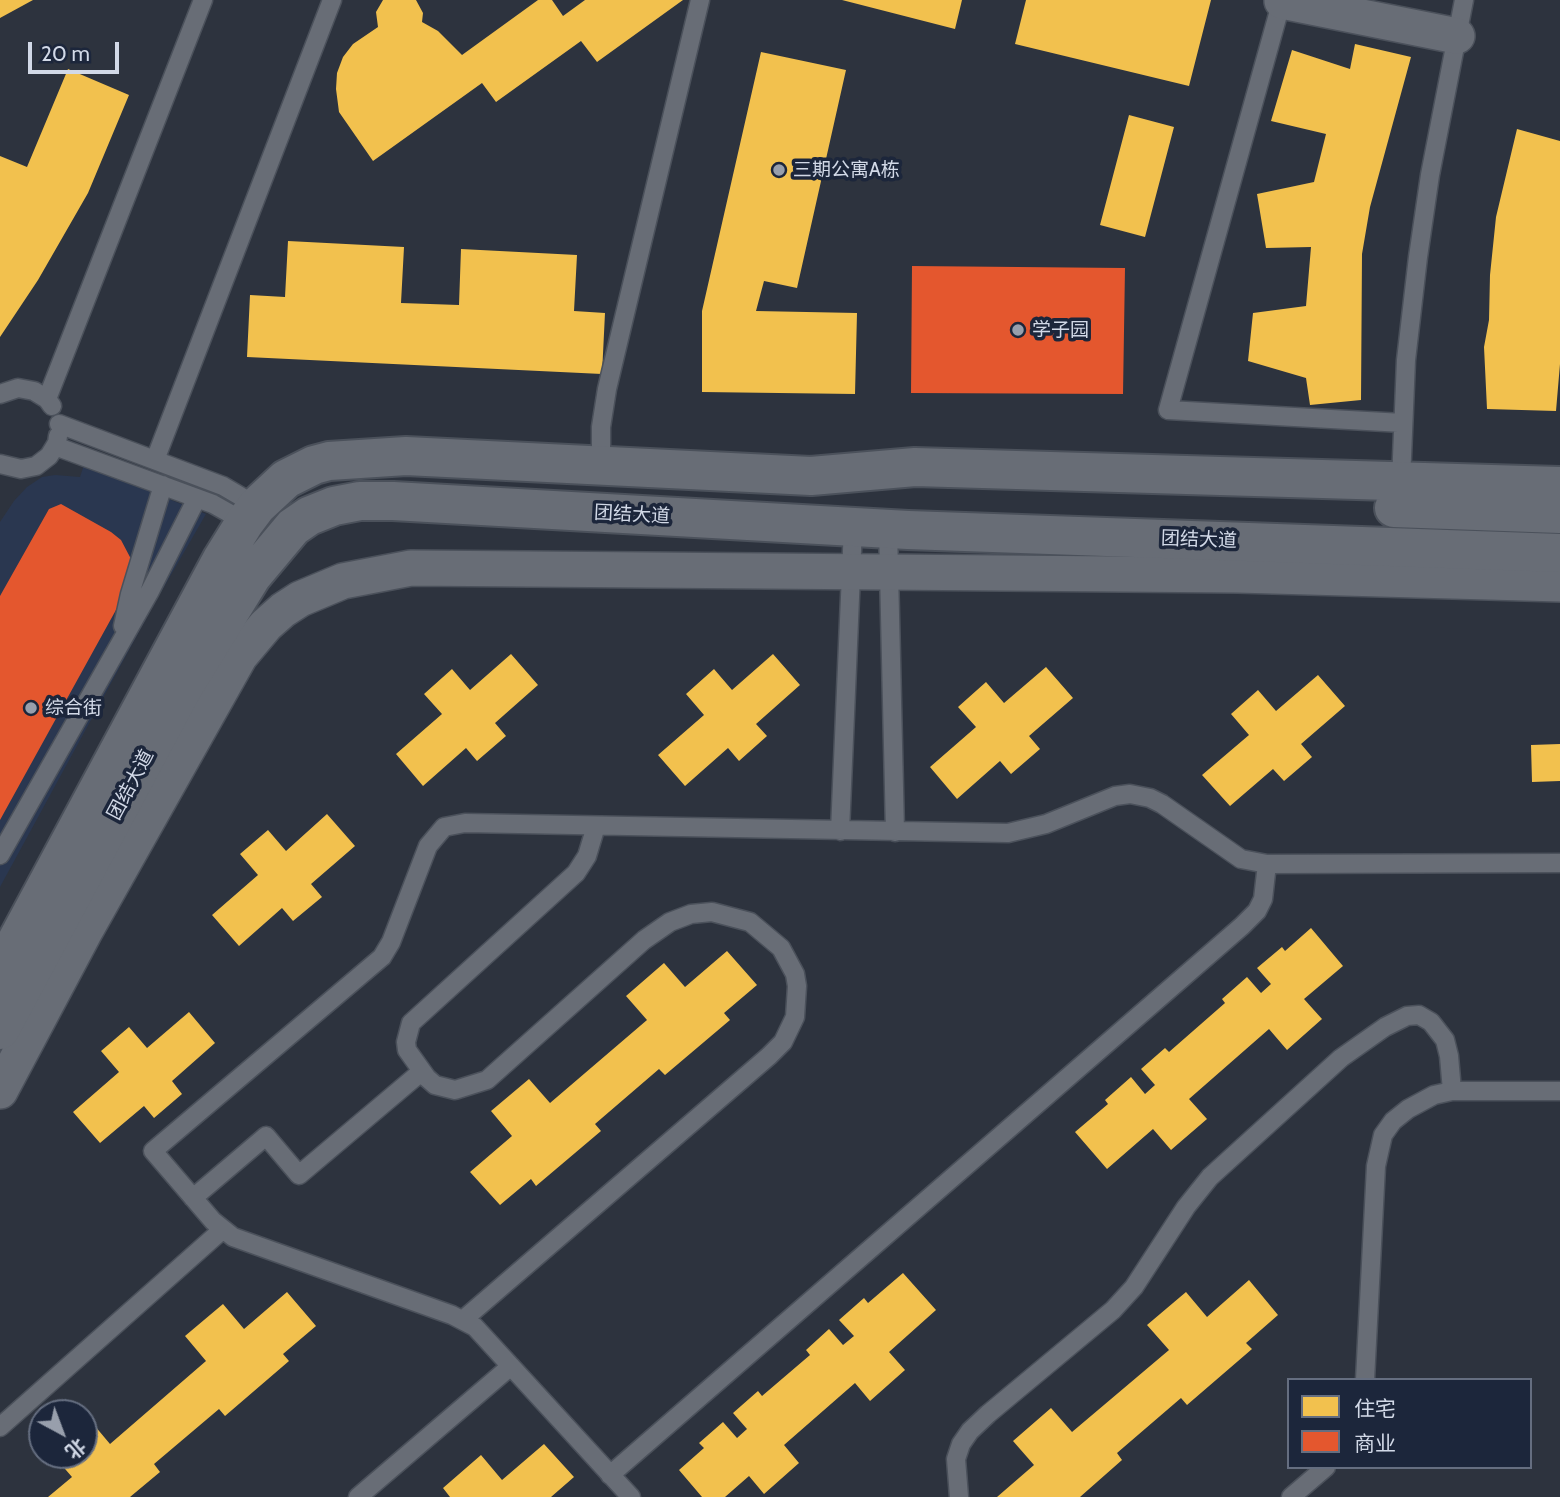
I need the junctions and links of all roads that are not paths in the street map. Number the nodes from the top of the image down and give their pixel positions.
1 (203, 0) edge
2 (332, 0) edge
3 (700, 0) edge
4 (1282, 0) edge
5 (1464, 0) edge
6 (1457, 36) junction
7 (0, 394) edge
8 (47, 399) junction
9 (1403, 423) junction
10 (59, 424) junction
11 (55, 446) junction
12 (155, 460) junction
13 (0, 464) edge
14 (600, 466) junction
15 (811, 476) junction
16 (1401, 481) junction
17 (163, 485) junction
18 (1560, 486) edge
19 (197, 498) junction
20 (251, 514) junction
21 (1560, 514) edge
22 (883, 528) junction
23 (1560, 532) edge
24 (1560, 553) edge
25 (851, 572) junction
26 (888, 573) junction
27 (1560, 584) edge
28 (121, 639) junction
29 (596, 826) junction
30 (840, 831) junction
31 (895, 832) junction
32 (0, 855) edge
33 (1560, 863) edge
34 (1267, 864) junction
35 (0, 972) edge
36 (0, 1030) edge
37 (421, 1072) junction
38 (0, 1091) edge
39 (1452, 1091) junction
40 (1560, 1091) edge
41 (193, 1198) junction
42 (222, 1230) junction
43 (464, 1319) junction
44 (511, 1366) junction
45 (1366, 1378) edge
46 (0, 1427) edge
47 (1324, 1469) edge
48 (610, 1475) junction
49 (358, 1497) edge
50 (631, 1497) edge
51 (960, 1497) edge
52 (1291, 1497) edge

1 - 8 lane
2 - 12 lane
3 - 14 lane
4 - 6 street
4 - 9 lane
5 - 6 lane
6 - 9 lane
7 - 8 lane
8 - 10 lane
9 - 16 lane
10 - 11 lane
10 - 12 lane
11 - 13 lane
11 - 17 lane
12 - 20 lane
14 - 15 main road, 团结大道
14 - 20 main road, 团结大道
15 - 16 main road, 团结大道
15 - 21 main road
16 - 18 main road, 团结大道
17 - 19 lane
17 - 28 lane
19 - 20 lane
19 - 28 lane
20 - 35 main road, 团结大道
22 - 23 main road
22 - 24 main road, 团结大道
22 - 25 lane
22 - 26 lane
22 - 36 main road, 团结大道
25 - 26 street
25 - 30 lane
25 - 38 street
26 - 27 street
26 - 31 lane
28 - 32 lane
29 - 30 lane
29 - 37 lane
29 - 41 lane
30 - 31 lane
31 - 34 lane
33 - 34 lane
34 - 48 lane
37 - 41 lane
37 - 43 lane
39 - 40 lane
39 - 45 lane
39 - 51 lane
41 - 42 lane
42 - 43 lane
42 - 46 lane
43 - 44 lane
44 - 48 lane
44 - 49 lane
47 - 52 lane
48 - 50 lane

